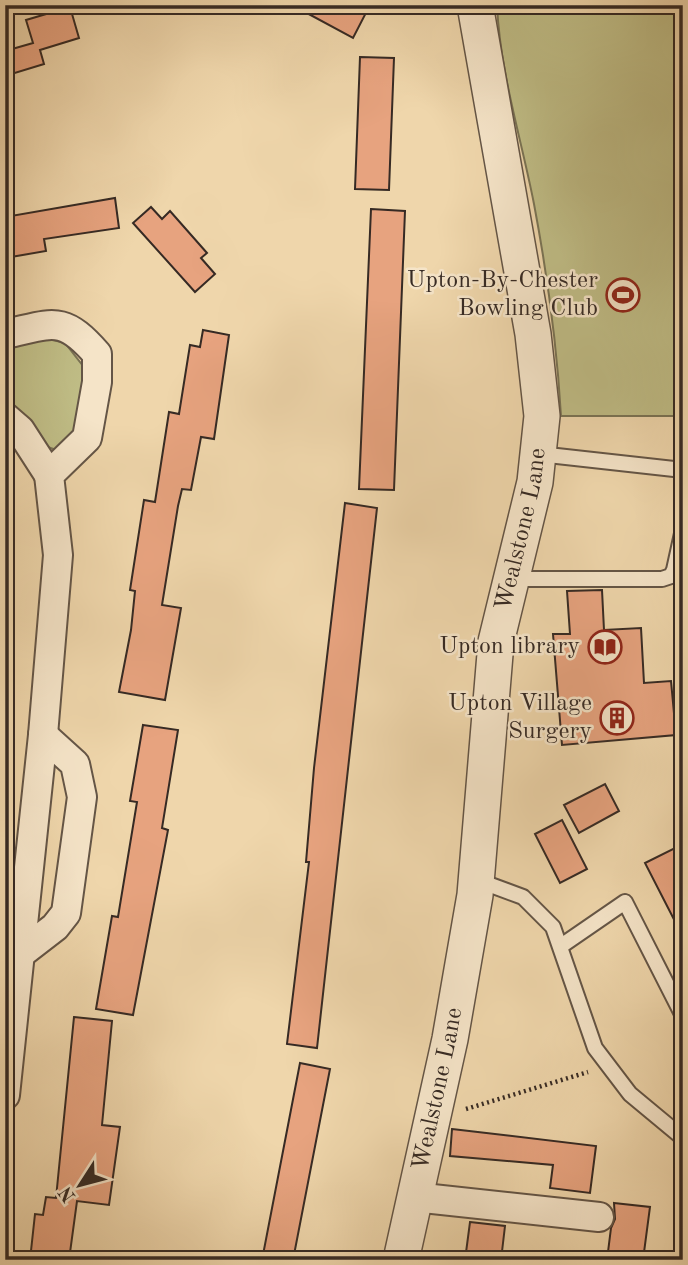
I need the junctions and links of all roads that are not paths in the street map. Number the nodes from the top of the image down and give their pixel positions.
1 (475, 5) edge
2 (5, 334) edge
3 (5, 417) edge
4 (538, 454) junction
5 (683, 470) edge
6 (49, 475) junction
7 (683, 529) edge
8 (510, 579) junction
9 (43, 735) junction
10 (476, 879) junction
11 (561, 946) junction
12 (20, 954) junction
13 (683, 1016) edge
14 (5, 1094) edge
15 (683, 1138) edge
16 (414, 1197) junction
17 (599, 1217) dead end
18 (401, 1260) edge

1 - 4 street, Wealstone Lane
2 - 6 street
3 - 6 street
4 - 5 lane
4 - 8 street, Wealstone Lane
6 - 9 street
7 - 8 lane
8 - 10 street, Wealstone Lane
9 - 12 street
9 - 12 street
10 - 11 lane
10 - 16 street, Wealstone Lane
11 - 13 lane
11 - 15 lane
12 - 14 street
16 - 17 street
16 - 18 street, Wealstone Lane

